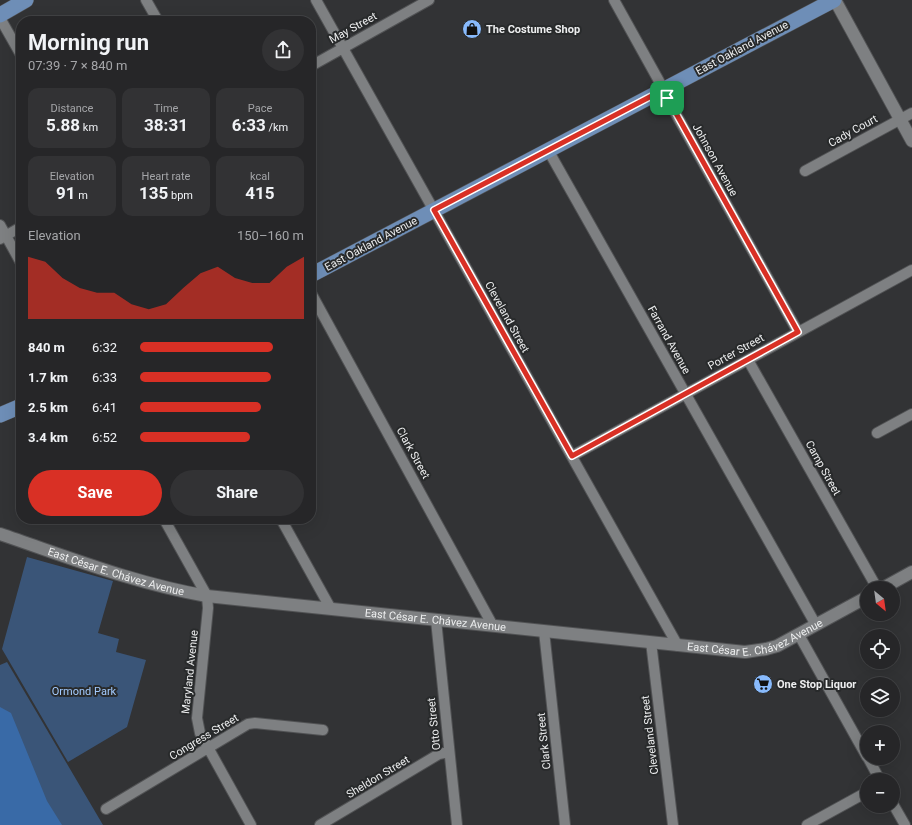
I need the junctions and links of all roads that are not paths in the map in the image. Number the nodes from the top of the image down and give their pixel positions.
1 (26, 0) edge
2 (146, 0) edge
3 (316, 0) edge
4 (429, 0) edge
5 (614, 0) edge
6 (835, 0) edge
7 (0, 14) edge
8 (155, 16) edge
9 (0, 18) edge
10 (16, 46) edge
11 (343, 48) junction
12 (316, 63) edge
13 (663, 90) junction
14 (912, 113) edge
15 (900, 119) junction
16 (912, 141) edge
17 (548, 150) junction
18 (805, 171) dead end
19 (434, 210) junction
20 (0, 225) edge
21 (16, 230) edge
22 (3, 237) edge
23 (16, 256) edge
24 (912, 270) edge
25 (316, 272) edge
26 (316, 302) edge
27 (798, 332) junction
28 (748, 360) junction
29 (685, 394) junction
30 (16, 408) edge
31 (912, 414) edge
32 (0, 415) edge
33 (877, 433) dead end
34 (572, 456) junction
35 (167, 524) edge
36 (284, 524) edge
37 (0, 534) edge
38 (912, 573) edge
39 (873, 581) edge
40 (897, 581) edge
41 (207, 596) junction
42 (860, 601) edge
43 (330, 609) junction
44 (436, 620) junction
45 (816, 625) junction
46 (494, 626) junction
47 (544, 631) junction
48 (799, 635) junction
49 (652, 642) junction
50 (678, 646) junction
51 (323, 730) dead end
52 (860, 744) edge
53 (208, 748) junction
54 (449, 752) junction
55 (860, 796) edge
56 (106, 809) dead end
57 (898, 813) edge
58 (251, 825) edge
59 (320, 825) edge
60 (457, 825) edge
61 (565, 825) edge
62 (673, 825) edge
63 (807, 825) edge
64 (905, 825) edge

1 - 7 main road
2 - 8 street
3 - 11 street, Cleveland Street
4 - 11 street, May Street
5 - 13 street, Johnson Avenue
6 - 13 main road, East Oakland Avenue
6 - 15 street
9 - 10 street
11 - 12 street, May Street
11 - 19 street, Cleveland Street
13 - 17 main road, East Oakland Avenue
13 - 27 street, Johnson Avenue
14 - 15 street, Cady Court
15 - 16 street
15 - 18 street, Cady Court
17 - 19 main road, East Oakland Avenue
17 - 29 street, Farrand Avenue
19 - 25 main road, East Oakland Avenue
19 - 34 street, Cleveland Street
20 - 22 street
21 - 22 street
22 - 23 street
24 - 27 street, Porter Street
26 - 46 street, Clark Street
27 - 28 street, Porter Street
28 - 29 street, Porter Street
28 - 39 street, Camp Street
29 - 34 street, Porter Street
29 - 45 street, Farrand Avenue
30 - 32 main road
31 - 33 street
34 - 50 street, Cleveland Street
35 - 41 street, Maryland Avenue
36 - 43 street
37 - 41 street, East César E. Chávez Avenue
38 - 40 street
41 - 43 street, East César E. Chávez Avenue
41 - 53 street, Maryland Avenue
42 - 45 street, East César E. Chávez Avenue
43 - 44 street, East César E. Chávez Avenue
44 - 46 street, East César E. Chávez Avenue
44 - 54 street, Otto Street
45 - 48 street, East César E. Chávez Avenue
46 - 47 street, East César E. Chávez Avenue
47 - 49 street, East César E. Chávez Avenue
47 - 61 street, Clark Street
48 - 50 street, East César E. Chávez Avenue
48 - 52 street
49 - 50 street, East César E. Chávez Avenue
49 - 62 street, Cleveland Street
51 - 53 street, Congress Street
53 - 56 street, Congress Street
53 - 58 street, Maryland Avenue
54 - 59 street, Sheldon Street
54 - 60 street, Otto Street
55 - 63 street
57 - 64 street

